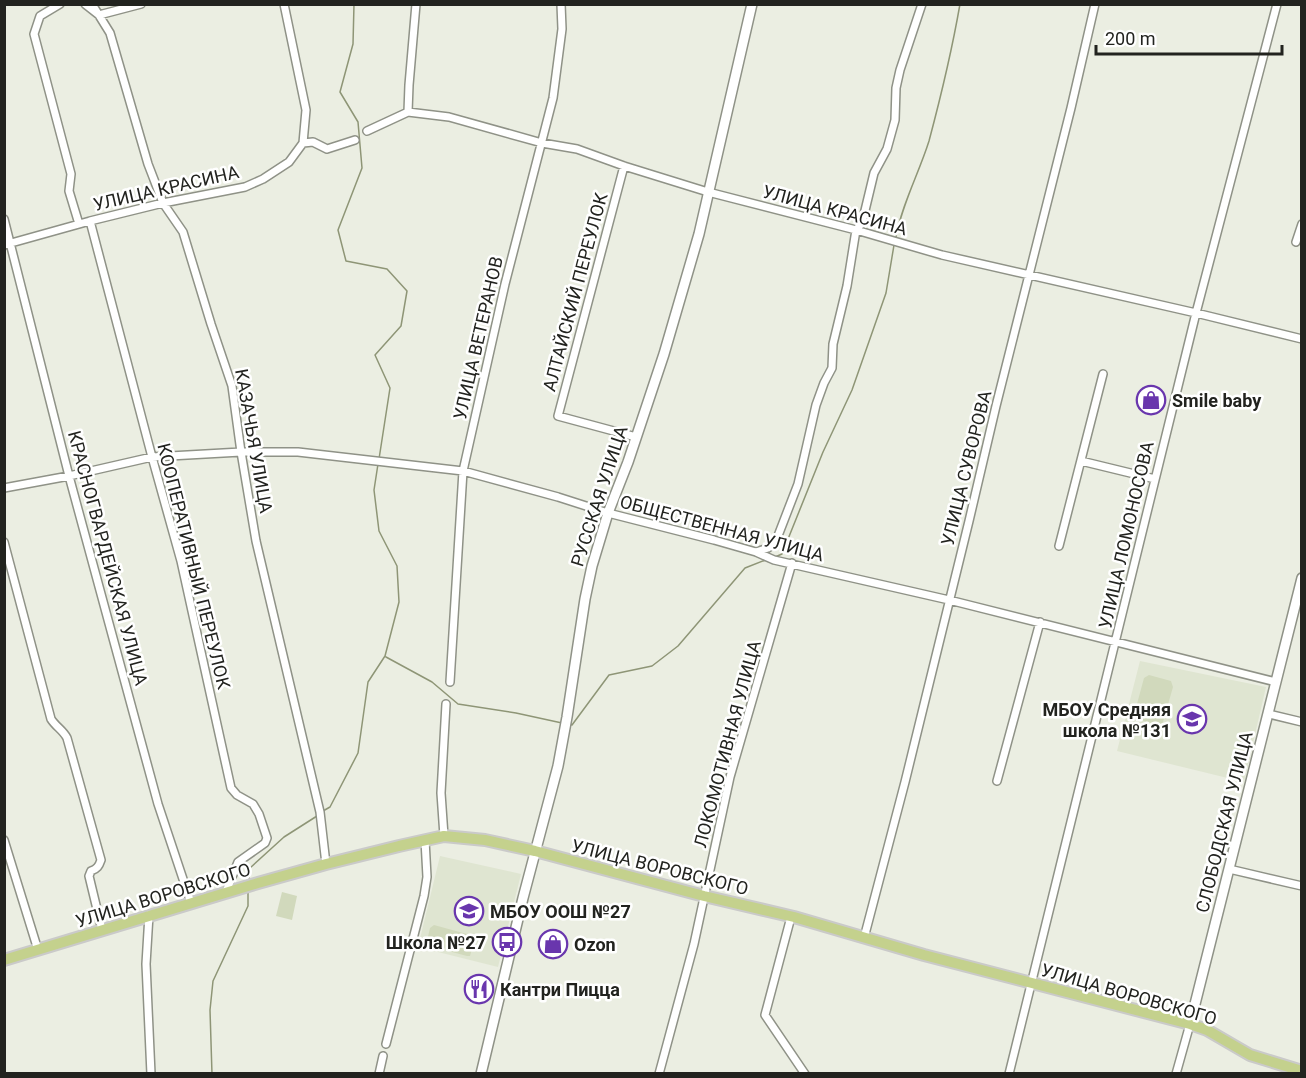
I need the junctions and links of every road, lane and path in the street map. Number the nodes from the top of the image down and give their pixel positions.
1 (60, 4) edge
2 (85, 4) edge
3 (92, 4) edge
4 (141, 4) edge
5 (284, 4) edge
6 (416, 4) edge
7 (561, 4) edge
8 (752, 4) edge
9 (922, 4) edge
10 (1095, 4) edge
11 (1277, 4) edge
12 (99, 15) junction
13 (408, 112) junction
14 (367, 131) dead end
15 (355, 140) dead end
16 (303, 143) junction
17 (542, 143) junction
18 (624, 166) junction
19 (708, 192) junction
20 (163, 203) junction
21 (4, 219) edge
22 (90, 221) junction
23 (79, 224) junction
24 (1302, 224) edge
25 (856, 230) junction
26 (1296, 242) dead end
27 (8, 244) edge
28 (1029, 274) junction
29 (1196, 313) junction
30 (1302, 339) edge
31 (1103, 374) dead end
32 (636, 437) junction
33 (241, 452) junction
34 (152, 457) junction
35 (1081, 461) junction
36 (463, 471) junction
37 (69, 476) junction
38 (1155, 479) junction
39 (4, 488) edge
40 (608, 513) junction
41 (4, 542) edge
42 (1059, 546) dead end
43 (756, 552) junction
44 (792, 563) junction
45 (1302, 578) edge
46 (949, 600) junction
47 (1040, 622) junction
48 (1116, 642) junction
49 (1276, 681) junction
50 (450, 682) dead end
51 (446, 704) dead end
52 (1269, 714) junction
53 (1302, 722) edge
54 (997, 781) dead end
55 (444, 836) junction
56 (4, 840) edge
57 (425, 840) junction
58 (535, 851) junction
59 (326, 864) junction
60 (1229, 869) junction
61 (1302, 886) edge
62 (226, 892) junction
63 (704, 896) junction
64 (191, 903) junction
65 (148, 915) junction
66 (792, 917) junction
67 (102, 930) junction
68 (864, 938) junction
69 (38, 950) junction
70 (4, 960) edge
71 (1031, 983) junction
72 (1190, 1024) junction
73 (386, 1044) dead end
74 (383, 1056) dead end
75 (1302, 1071) edge
76 (151, 1074) edge
77 (379, 1074) edge
78 (481, 1074) edge
79 (659, 1074) edge
80 (806, 1074) edge
81 (1009, 1074) edge
82 (1176, 1074) edge

1 - 23 street
2 - 12 street
3 - 12 street, КАЗАЧЬЯ УЛИЦА
4 - 12 street
5 - 16 street
6 - 13 street
7 - 17 street, УЛИЦА ВЕТЕРАНОВ
8 - 19 street, РУССКАЯ УЛИЦА
9 - 25 street
10 - 28 street, УЛИЦА СУВОРОВА
11 - 29 street, УЛИЦА ЛОМОНОСОВА
12 - 20 street, КАЗАЧЬЯ УЛИЦА
13 - 14 street
13 - 17 street, УЛИЦА КРАСИНА
15 - 16 street
16 - 20 street, УЛИЦА КРАСИНА
17 - 18 street, УЛИЦА КРАСИНА
17 - 36 street, УЛИЦА ВЕТЕРАНОВ
18 - 19 street, УЛИЦА КРАСИНА
18 - 32 street, АЛТАЙСКИЙ ПЕРЕУЛОК
19 - 25 street, УЛИЦА КРАСИНА
19 - 32 street, РУССКАЯ УЛИЦА
20 - 22 street, УЛИЦА КРАСИНА
20 - 33 street, КАЗАЧЬЯ УЛИЦА
21 - 27 street, КРАСНОГВАРДЕЙСКАЯ УЛИЦА
22 - 23 street, УЛИЦА КРАСИНА
22 - 34 street, КООПЕРАТИВНЫЙ ПЕРЕУЛОК
23 - 27 street, УЛИЦА КРАСИНА
24 - 26 street
25 - 28 street, УЛИЦА КРАСИНА
25 - 43 street
27 - 37 street, КРАСНОГВАРДЕЙСКАЯ УЛИЦА
28 - 29 street, УЛИЦА КРАСИНА
28 - 46 street, УЛИЦА СУВОРОВА
29 - 30 street, УЛИЦА КРАСИНА
29 - 38 street, УЛИЦА ЛОМОНОСОВА
31 - 35 street
32 - 40 street, РУССКАЯ УЛИЦА
33 - 34 street, ОБЩЕСТВЕННАЯ УЛИЦА
33 - 36 street, ОБЩЕСТВЕННАЯ УЛИЦА
33 - 59 street, КАЗАЧЬЯ УЛИЦА
34 - 37 street, ОБЩЕСТВЕННАЯ УЛИЦА
34 - 62 street, КООПЕРАТИВНЫЙ ПЕРЕУЛОК
35 - 38 street
35 - 42 street
36 - 40 street, ОБЩЕСТВЕННАЯ УЛИЦА
36 - 50 street, УЛИЦА ВЕТЕРАНОВ
37 - 39 street, ОБЩЕСТВЕННАЯ УЛИЦА
37 - 64 street, КРАСНОГВАРДЕЙСКАЯ УЛИЦА
38 - 48 street, УЛИЦА ЛОМОНОСОВА
40 - 43 street, ОБЩЕСТВЕННАЯ УЛИЦА
40 - 58 street, РУССКАЯ УЛИЦА
41 - 67 street
43 - 44 street, ОБЩЕСТВЕННАЯ УЛИЦА
44 - 46 street, ОБЩЕСТВЕННАЯ УЛИЦА
44 - 63 street, ЛОКОМОТИВНАЯ УЛИЦА
45 - 49 street, СЛОБОДСКАЯ УЛИЦА
46 - 47 street, ОБЩЕСТВЕННАЯ УЛИЦА
46 - 68 street, УЛИЦА СУВОРОВА
47 - 48 street, ОБЩЕСТВЕННАЯ УЛИЦА
47 - 54 street
48 - 49 street, ОБЩЕСТВЕННАЯ УЛИЦА
48 - 71 street, УЛИЦА ЛОМОНОСОВА
49 - 52 street, СЛОБОДСКАЯ УЛИЦА
51 - 55 street
52 - 53 street
52 - 60 street, СЛОБОДСКАЯ УЛИЦА
55 - 57 main road, УЛИЦА ВОРОВСКОГО
55 - 58 main road, УЛИЦА ВОРОВСКОГО
56 - 69 street
57 - 59 main road, УЛИЦА ВОРОВСКОГО
57 - 73 street
58 - 63 main road, УЛИЦА ВОРОВСКОГО
58 - 78 street, РУССКАЯ УЛИЦА
59 - 62 main road, УЛИЦА ВОРОВСКОГО
60 - 61 street
60 - 72 street, СЛОБОДСКАЯ УЛИЦА
62 - 64 main road, УЛИЦА ВОРОВСКОГО
63 - 66 main road, УЛИЦА ВОРОВСКОГО
63 - 79 street, ЛОКОМОТИВНАЯ УЛИЦА
64 - 65 main road, УЛИЦА ВОРОВСКОГО
65 - 67 main road, УЛИЦА ВОРОВСКОГО
65 - 76 street
66 - 68 main road, УЛИЦА ВОРОВСКОГО
66 - 80 street
67 - 69 main road, УЛИЦА ВОРОВСКОГО
68 - 71 main road, УЛИЦА ВОРОВСКОГО
69 - 70 main road, УЛИЦА ВОРОВСКОГО
71 - 72 main road, УЛИЦА ВОРОВСКОГО
71 - 81 street, УЛИЦА ЛОМОНОСОВА
72 - 75 main road, УЛИЦА ВОРОВСКОГО
72 - 82 street, СЛОБОДСКАЯ УЛИЦА
74 - 77 street

